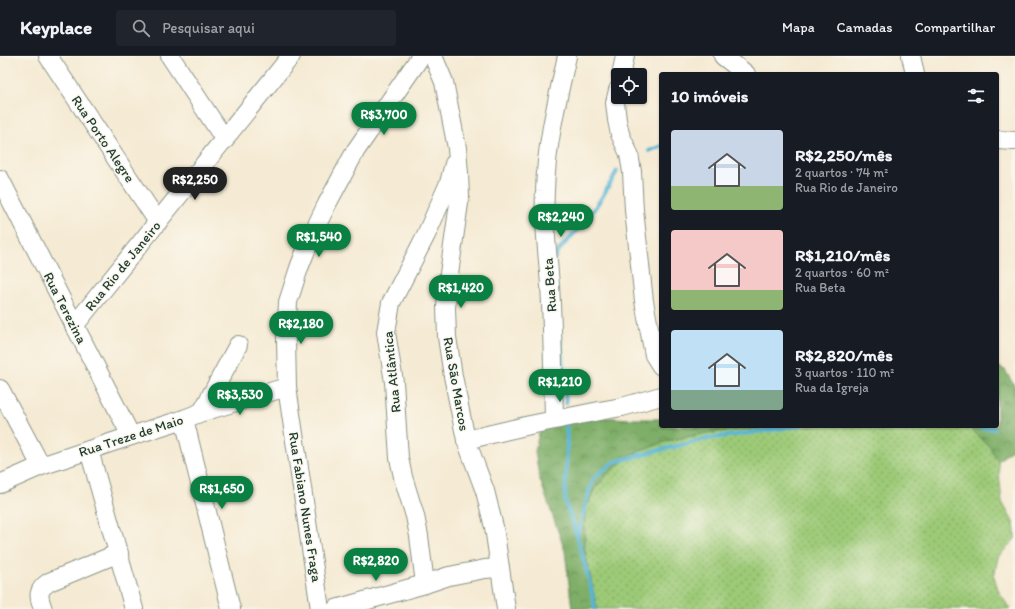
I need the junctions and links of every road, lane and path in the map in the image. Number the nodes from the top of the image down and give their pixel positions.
1 (48, 56) edge
2 (170, 56) edge
3 (290, 56) edge
4 (421, 56) edge
5 (433, 56) edge
6 (567, 56) edge
7 (625, 56) edge
8 (723, 56) edge
9 (911, 56) edge
10 (622, 68) edge
11 (743, 72) edge
12 (915, 72) edge
13 (615, 104) edge
14 (225, 140) junction
15 (999, 140) edge
16 (1015, 141) edge
17 (457, 148) junction
18 (0, 179) edge
19 (158, 222) junction
20 (74, 326) junction
21 (238, 345) dead end
22 (659, 363) edge
23 (287, 387) junction
24 (0, 389) edge
25 (659, 397) edge
26 (202, 412) junction
27 (184, 419) junction
28 (554, 420) junction
29 (131, 436) junction
30 (466, 440) junction
31 (89, 450) junction
32 (41, 466) junction
33 (0, 484) edge
34 (119, 553) junction
35 (500, 568) junction
36 (425, 584) junction
37 (43, 609) edge
38 (134, 609) edge
39 (231, 609) edge
40 (320, 609) edge
41 (336, 609) edge
42 (506, 609) edge

1 - 19 street, Rua Porto Alegre
2 - 14 street
3 - 14 street, Rua Rio de Janeiro
4 - 23 street, Rua Fabiano Nunes Fraga
5 - 17 street, Rua São Marcos
6 - 28 street, Rua Beta
7 - 10 street
8 - 11 street
9 - 12 street
13 - 22 street
14 - 19 street, Rua Rio de Janeiro
15 - 16 street
17 - 30 street, Rua São Marcos
17 - 36 street, Rua Atlântica
18 - 20 street, Rua Terezina
19 - 20 street, Rua Rio de Janeiro
20 - 29 street, Rua Terezina
21 - 26 street
23 - 26 street, Rua Treze de Maio
23 - 40 street, Rua Fabiano Nunes Fraga
24 - 32 street
25 - 28 street
26 - 27 street, Rua Treze de Maio
27 - 29 street, Rua Treze de Maio
27 - 39 street
28 - 30 street
29 - 31 street, Rua Treze de Maio
30 - 35 street, Rua São Marcos
31 - 32 street, Rua Treze de Maio
31 - 34 street
32 - 33 street, Rua Treze de Maio
34 - 37 street
34 - 38 street
35 - 36 street
35 - 42 street, Rua São Marcos
36 - 41 street

